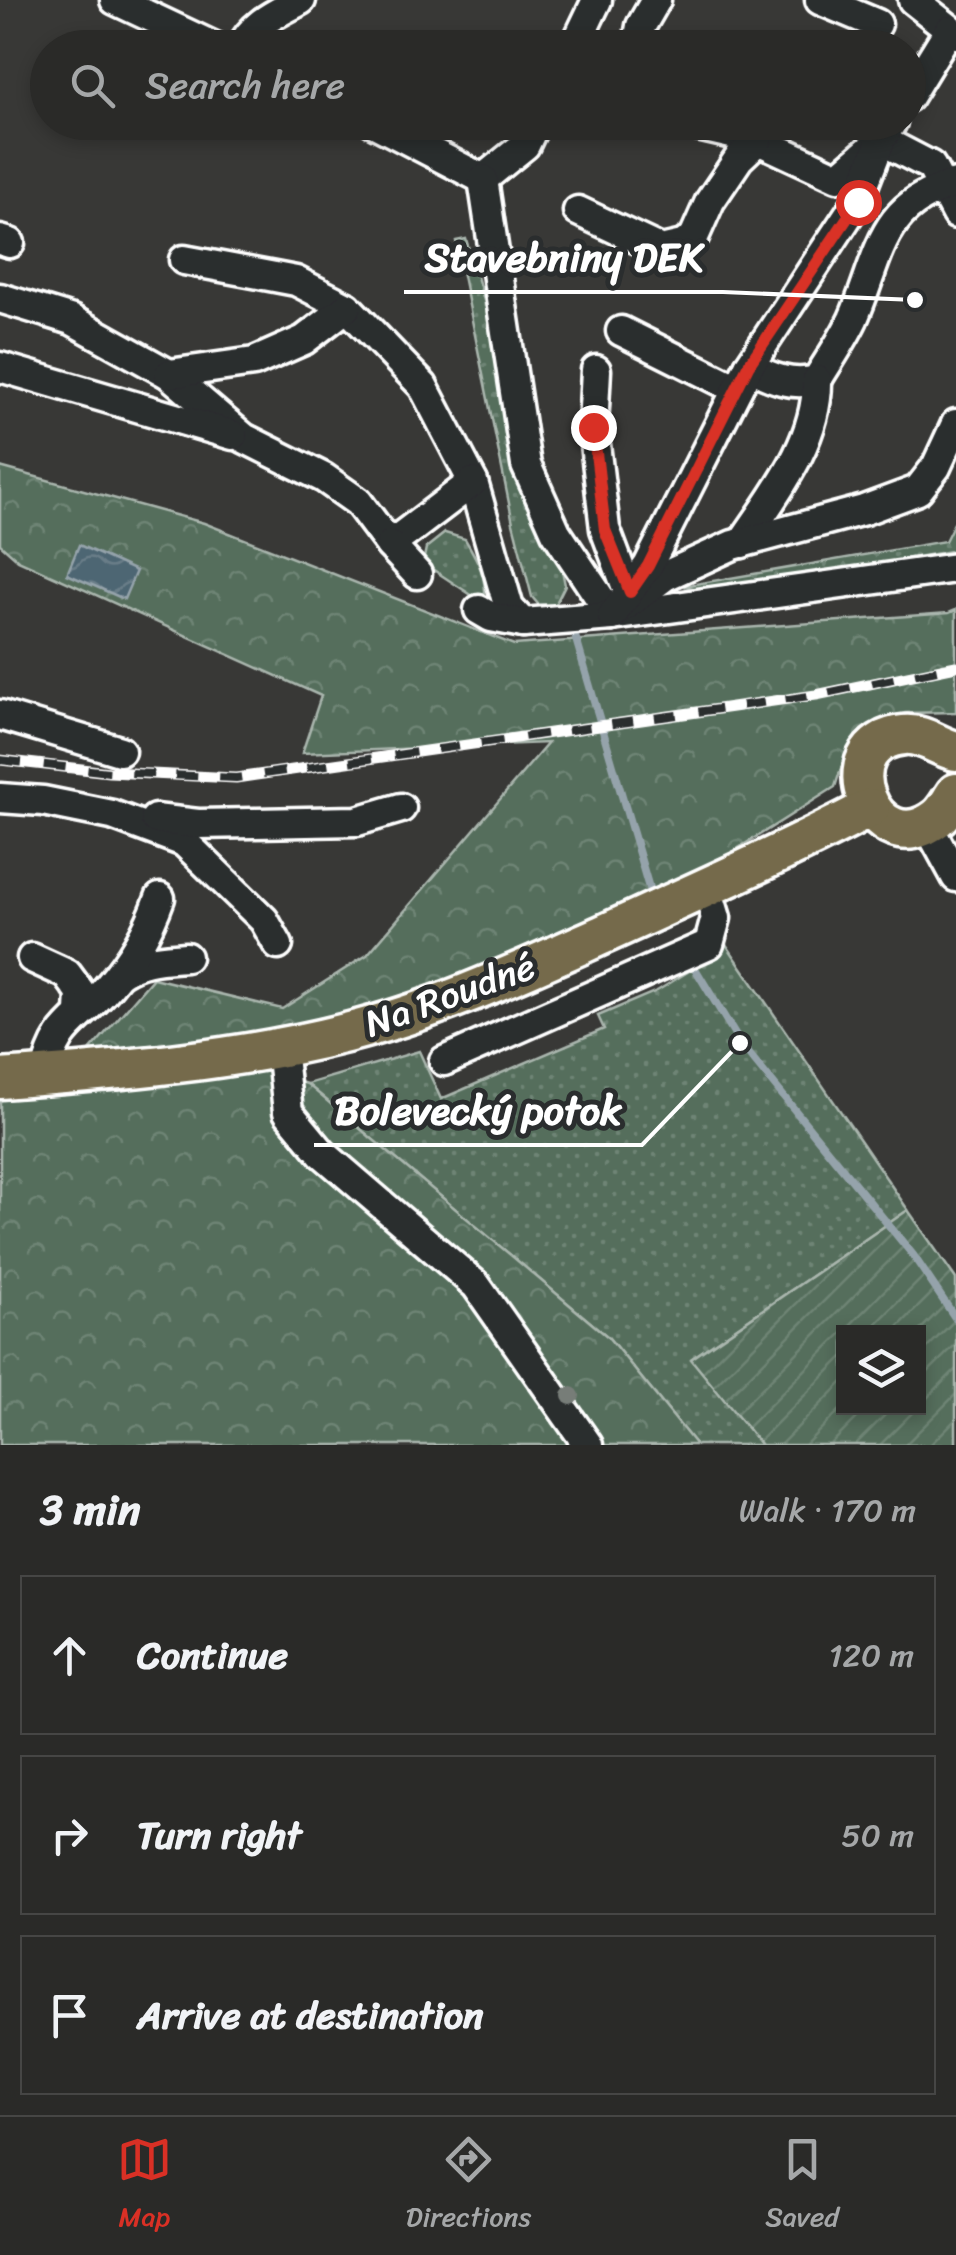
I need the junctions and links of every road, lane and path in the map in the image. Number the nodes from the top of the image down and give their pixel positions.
1 (116, 0) edge
2 (301, 0) edge
3 (597, 0) edge
4 (656, 0) edge
5 (820, 0) edge
6 (913, 0) edge
7 (877, 24) dead end
8 (180, 30) edge
9 (252, 30) edge
10 (583, 30) edge
11 (640, 30) edge
12 (953, 32) edge
13 (926, 71) edge
14 (409, 140) edge
15 (527, 140) edge
16 (758, 140) joint
17 (877, 140) edge
18 (882, 140) edge
19 (898, 140) edge
20 (483, 178) junction
21 (949, 186) edge
22 (578, 211) dead end
23 (956, 214) edge
24 (184, 260) dead end
25 (0, 298) edge
26 (347, 307) junction
27 (621, 331) dead end
28 (0, 368) edge
29 (596, 370) dead end
30 (169, 374) junction
31 (743, 378) junction
32 (818, 380) junction
33 (956, 424) edge
34 (244, 438) junction
35 (473, 482) junction
36 (742, 542) junction
37 (390, 544) junction
38 (956, 568) edge
39 (418, 574) dead end
40 (624, 603) junction
41 (479, 610) dead end
42 (523, 622) junction
43 (0, 716) edge
44 (946, 748) edge
45 (120, 751) dead end
46 (0, 798) edge
47 (945, 804) edge
48 (402, 808) dead end
49 (870, 808) junction
50 (112, 815) junction
51 (956, 877) edge
52 (707, 888) junction
53 (160, 898) dead end
54 (278, 945) dead end
55 (32, 958) dead end
56 (186, 958) dead end
57 (120, 973) junction
58 (80, 1013) junction
59 (281, 1047) junction
60 (444, 1061) dead end
61 (45, 1076) junction
62 (0, 1080) edge
63 (588, 1445) edge

1 - 8 street
2 - 9 street
3 - 10 street
4 - 11 street
5 - 7 street
6 - 12 street
12 - 13 street
14 - 20 street
15 - 20 street
16 - 17 street
16 - 22 street
18 - 31 street
19 - 21 street
20 - 40 street
21 - 23 street
21 - 32 street
24 - 26 street
25 - 30 street
26 - 30 street
26 - 35 street
27 - 31 street
28 - 34 street
29 - 40 street
30 - 34 street
31 - 32 street
31 - 40 street
32 - 36 street
33 - 36 street
34 - 37 street
35 - 37 street
35 - 42 street
36 - 40 street
37 - 39 street
38 - 40 street
40 - 42 street
41 - 42 street
43 - 45 street
44 - 47 main road
44 - 49 main road
46 - 50 street
47 - 49 main road
47 - 51 street
48 - 50 street
49 - 52 main road, Na Roudné
50 - 54 street
52 - 59 main road, Na Roudné
52 - 60 street
53 - 57 street
55 - 58 street
56 - 57 street
57 - 58 street
58 - 61 street
59 - 61 main road, Na Roudné
59 - 63 street
61 - 62 main road, Na Roudné

